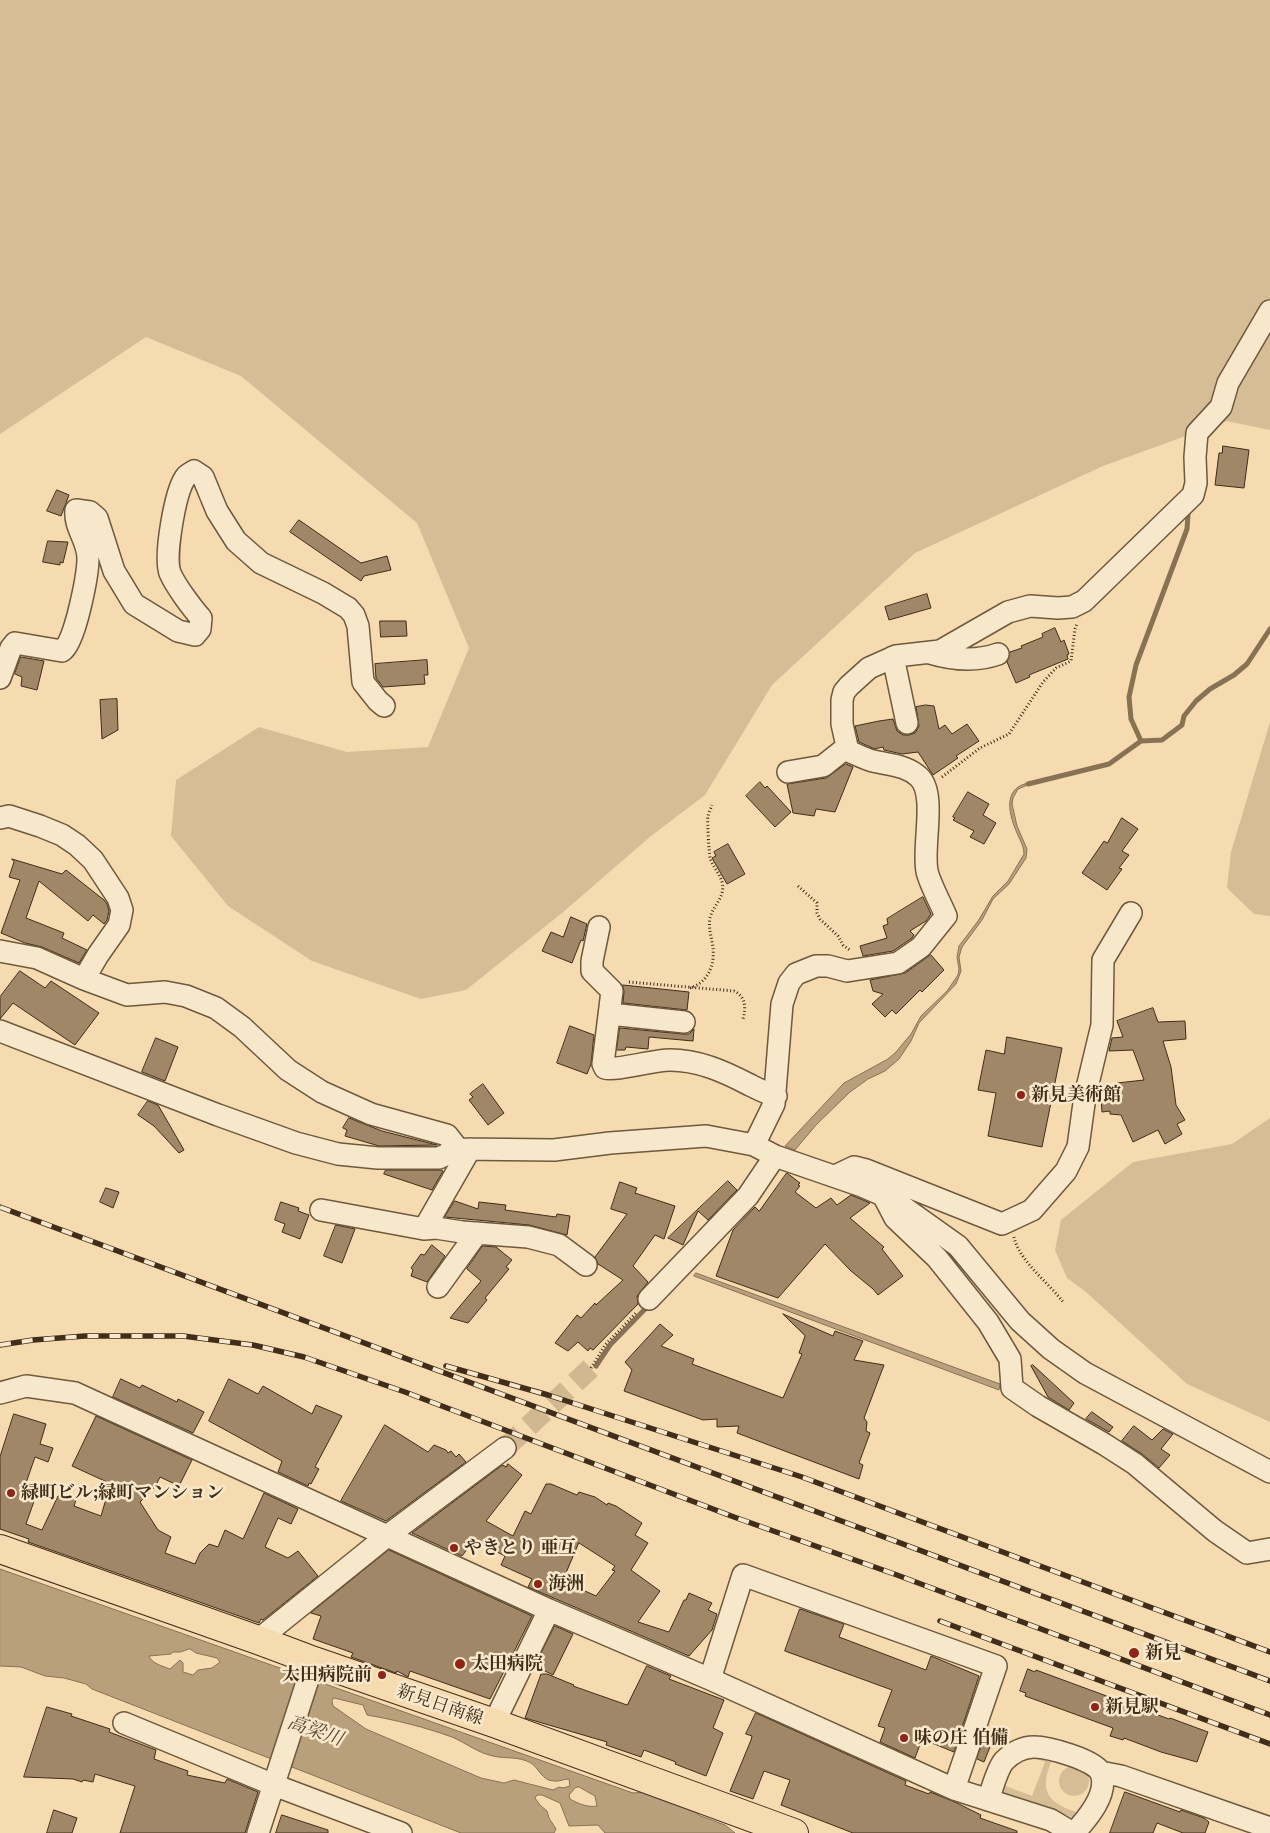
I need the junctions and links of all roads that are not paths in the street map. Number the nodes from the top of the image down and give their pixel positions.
1 (1270, 311) edge
2 (930, 653) junction
3 (998, 654) dead end
4 (894, 657) junction
5 (0, 678) edge
6 (384, 706) dead end
7 (907, 723) dead end
8 (847, 747) junction
9 (882, 763) junction
10 (788, 772) dead end
11 (858, 773) dead end
12 (0, 818) edge
13 (1131, 913) dead end
14 (599, 926) dead end
15 (0, 950) edge
16 (84, 979) junction
17 (610, 1014) junction
18 (684, 1022) dead end
19 (0, 1032) edge
20 (776, 1096) junction
21 (754, 1145) junction
22 (464, 1149) junction
23 (775, 1156) junction
24 (835, 1176) junction
25 (882, 1195) junction
26 (321, 1210) dead end
27 (424, 1229) junction
28 (477, 1233) junction
29 (586, 1265) dead end
30 (438, 1288) dead end
31 (649, 1298) road end
32 (0, 1393) edge
33 (505, 1448) tunnel mouth
34 (1270, 1472) edge
35 (387, 1536) junction
36 (0, 1549) edge
37 (1270, 1549) edge
38 (549, 1610) junction
39 (258, 1640) junction
40 (314, 1661) junction
41 (710, 1679) junction
42 (124, 1723) dead end
43 (494, 1723) junction
44 (1100, 1772) junction
45 (274, 1785) junction
46 (954, 1789) junction
47 (988, 1800) junction
48 (1270, 1828) edge
49 (258, 1833) edge
50 (401, 1833) edge
51 (794, 1833) edge
52 (1074, 1833) edge

1 - 2 street
2 - 3 street
2 - 4 street
4 - 7 street
4 - 8 street
5 - 6 street
8 - 9 street
8 - 10 street
9 - 11 street
9 - 20 street
12 - 16 street
13 - 24 street
14 - 17 street
15 - 16 street
16 - 22 street
17 - 18 street
17 - 20 street
19 - 22 street
20 - 21 street
21 - 22 street
21 - 23 street
22 - 27 street
23 - 24 street
23 - 31 street
24 - 25 street
25 - 34 street
25 - 37 street
26 - 27 street
27 - 28 street
28 - 29 street
28 - 30 street
32 - 35 street
33 - 35 street
35 - 38 street
35 - 39 street
36 - 39 main road, 新見日南線
38 - 41 street
38 - 43 street
39 - 40 main road, 新見日南線
40 - 43 main road, 新見日南線
40 - 45 street
41 - 46 street
41 - 46 street
42 - 45 street
43 - 51 main road, 新見日南線
44 - 47 street
44 - 48 street
44 - 52 street
45 - 49 street
45 - 50 street
46 - 47 street
47 - 52 street

